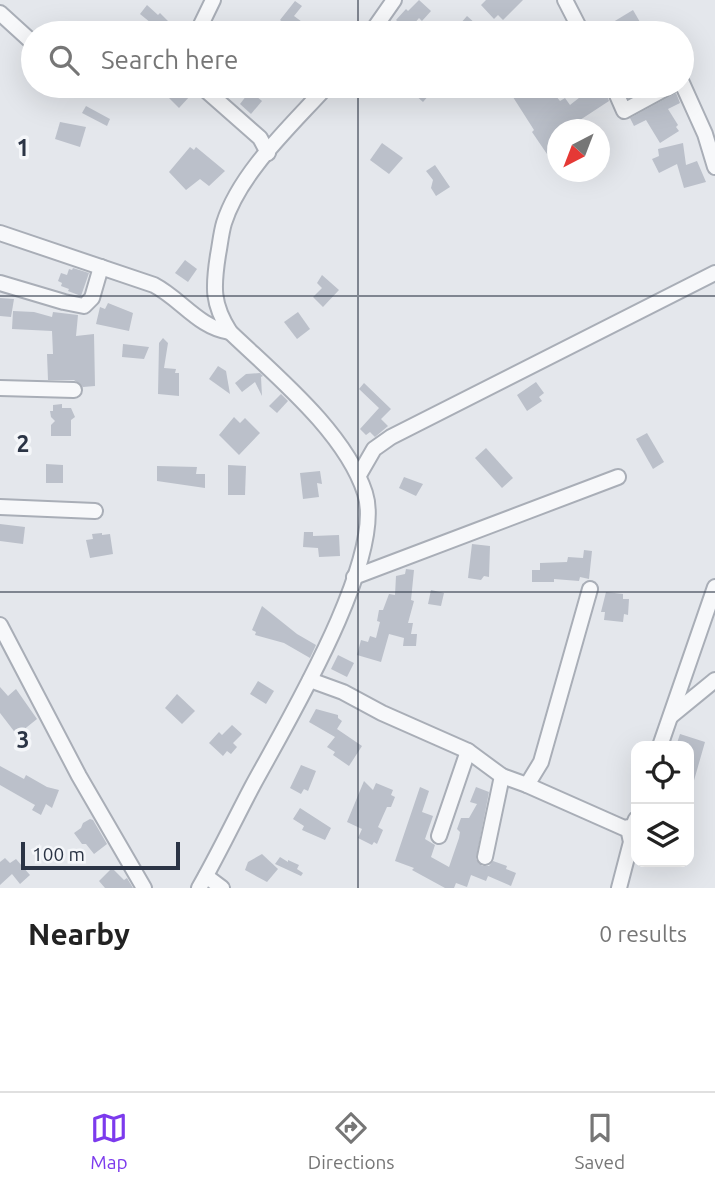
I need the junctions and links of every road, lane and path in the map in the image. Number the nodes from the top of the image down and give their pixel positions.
1 (213, 0) edge
2 (394, 0) edge
3 (565, 0) edge
4 (0, 13) edge
5 (203, 21) edge
6 (379, 21) edge
7 (576, 21) edge
8 (21, 32) edge
9 (215, 98) edge
10 (316, 98) edge
11 (618, 98) edge
12 (648, 98) edge
13 (689, 98) edge
14 (268, 153) junction
15 (715, 167) edge
16 (0, 233) edge
17 (101, 267) junction
18 (715, 273) edge
19 (0, 283) edge
20 (715, 283) edge
21 (678, 301) dead end
22 (230, 332) junction
23 (0, 388) edge
24 (74, 390) dead end
25 (359, 475) junction
26 (618, 477) dead end
27 (0, 507) edge
28 (94, 511) dead end
29 (354, 577) junction
30 (715, 587) edge
31 (590, 589) dead end
32 (0, 625) edge
33 (310, 680) junction
34 (715, 680) edge
35 (670, 717) junction
36 (662, 741) edge
37 (468, 751) junction
38 (502, 776) junction
39 (527, 785) junction
40 (631, 824) edge
41 (439, 836) dead end
42 (631, 842) edge
43 (485, 857) dead end
44 (202, 882) edge
45 (144, 888) edge
46 (222, 888) edge
47 (619, 888) edge

1 - 5 street
2 - 6 street
3 - 7 street
4 - 8 street
9 - 14 street
10 - 14 street
11 - 12 street
13 - 15 street
14 - 22 street
16 - 17 street
17 - 19 street
17 - 22 street
18 - 25 street
20 - 21 street
22 - 25 street
23 - 24 street
25 - 29 street
26 - 29 street
27 - 28 street
29 - 33 street
30 - 35 street
31 - 39 street
32 - 45 street
33 - 37 street
33 - 44 street
34 - 35 street
35 - 36 street
37 - 38 street
37 - 41 street
38 - 39 street
38 - 43 street
39 - 40 street
42 - 47 street
44 - 46 street

